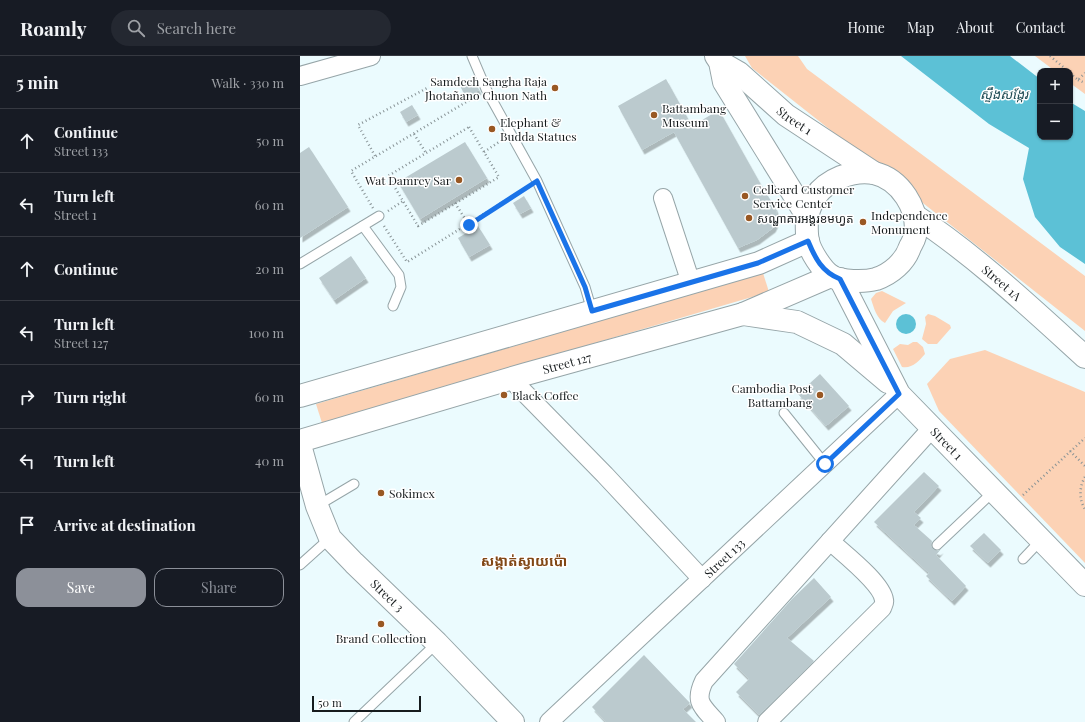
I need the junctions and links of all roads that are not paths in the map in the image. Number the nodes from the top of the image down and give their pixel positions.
1 (371, 56) edge
2 (472, 56) edge
3 (718, 59) edge
4 (335, 61) edge
5 (300, 76) edge
6 (874, 173) junction
7 (663, 198) dead end
8 (914, 215) junction
9 (379, 216) road end
10 (807, 216) junction
11 (363, 226) junction
12 (808, 241) junction
13 (300, 264) edge
14 (835, 277) junction
15 (691, 282) junction
16 (393, 306) dead end
17 (592, 311) junction
18 (743, 314) junction
19 (1085, 357) edge
20 (511, 379) junction
21 (898, 391) junction
22 (300, 396) edge
23 (784, 413) dead end
24 (932, 428) junction
25 (300, 441) edge
26 (300, 445) edge
27 (825, 464) junction
28 (354, 484) dead end
29 (993, 492) junction
30 (317, 506) junction
31 (330, 538) junction
32 (830, 540) junction
33 (1041, 540) junction
34 (937, 545) dead end
35 (1023, 559) dead end
36 (300, 565) edge
37 (702, 579) junction
38 (1085, 585) edge
39 (437, 643) junction
40 (354, 722) edge
41 (513, 722) edge
42 (549, 722) edge
43 (716, 722) edge
44 (767, 722) edge

1 - 4 street
2 - 17 lane
3 - 6 street, Street 1
3 - 10 street, Street 1
4 - 5 street
6 - 8 street
6 - 10 street
7 - 15 street
8 - 14 street
8 - 19 street, Street 1A
9 - 11 lane
10 - 12 street
11 - 13 lane
11 - 16 lane
12 - 14 street
12 - 15 street
14 - 18 street, Street 127
14 - 21 street, Street 1
15 - 17 street
17 - 22 street
18 - 20 street, Street 127
18 - 21 street
20 - 25 street, Street 127
20 - 37 street
21 - 24 street, Street 1
21 - 27 street, Street 133
23 - 27 lane
24 - 29 street, Street 1
24 - 32 street
26 - 30 street, Street 3
27 - 37 street, Street 133
28 - 30 lane
29 - 33 street, Street 1
29 - 34 lane
30 - 31 street, Street 3
31 - 36 lane
31 - 39 street, Street 3
32 - 43 street
32 - 44 street
33 - 35 lane
33 - 38 street, Street 1
37 - 42 street, Street 133
39 - 40 lane
39 - 41 street, Street 3

